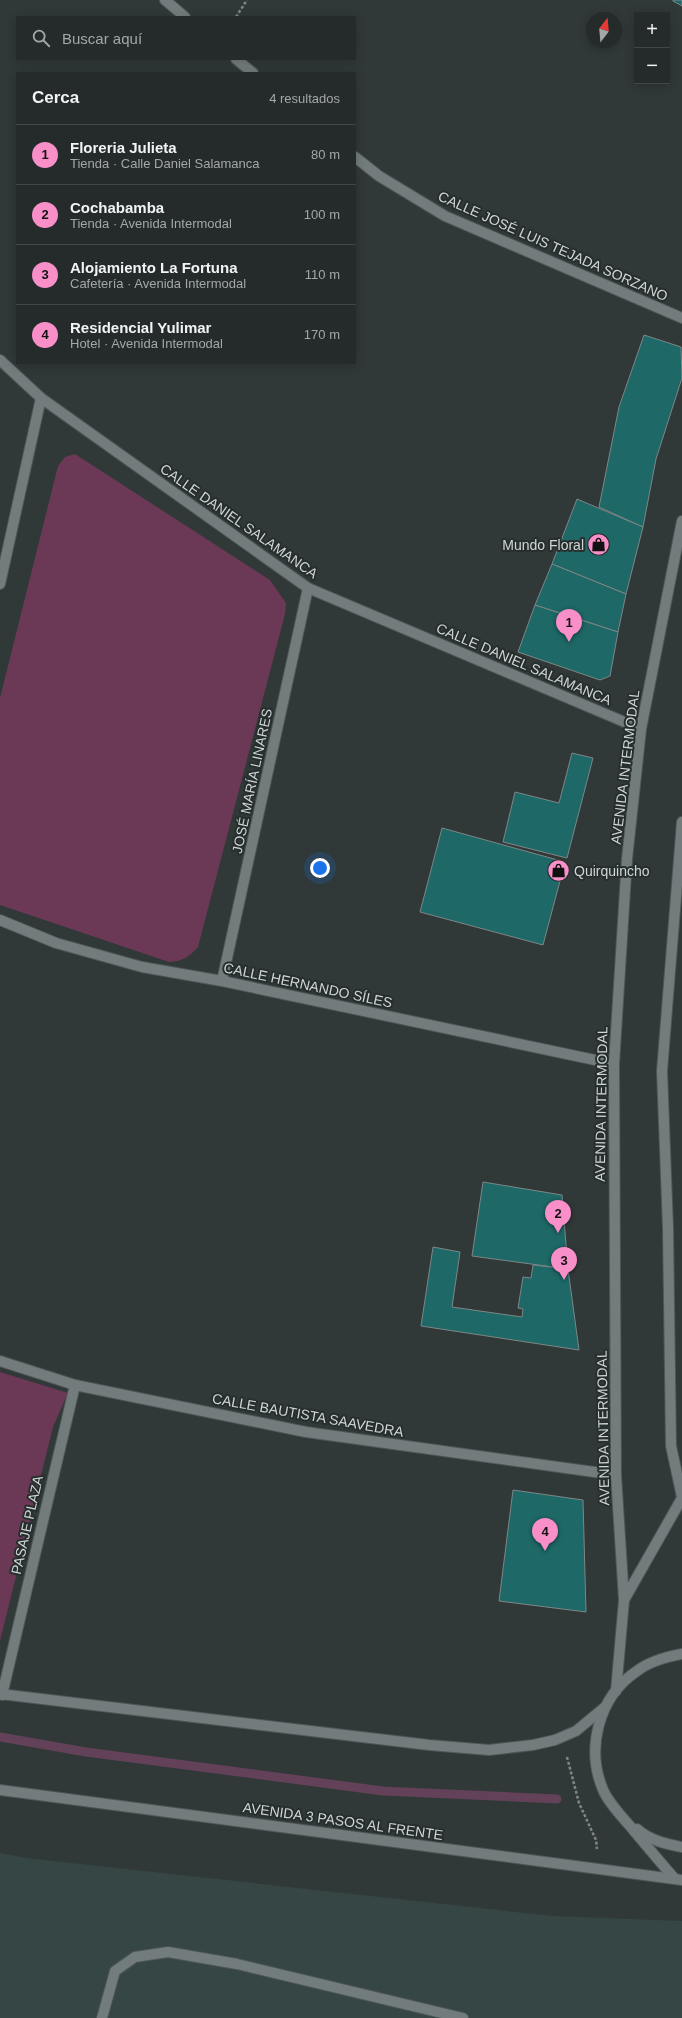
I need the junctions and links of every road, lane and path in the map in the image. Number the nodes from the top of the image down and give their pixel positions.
1 (165, 0) edge
2 (247, 0) edge
3 (184, 16) edge
4 (237, 16) edge
5 (237, 60) edge
6 (252, 72) edge
7 (356, 157) edge
8 (682, 318) edge
9 (0, 360) edge
10 (42, 398) junction
11 (682, 521) edge
12 (679, 544) edge
13 (0, 584) edge
14 (308, 588) junction
15 (641, 729) junction
16 (682, 822) edge
17 (681, 847) edge
18 (680, 864) edge
19 (0, 920) edge
20 (222, 981) junction
21 (614, 1064) junction
22 (0, 1361) edge
23 (75, 1385) junction
24 (616, 1475) junction
25 (682, 1498) edge
26 (624, 1600) junction
27 (682, 1654) edge
28 (616, 1691) junction
29 (1, 1695) edge
30 (605, 1707) junction
31 (555, 1740) junction
32 (0, 1790) edge
33 (622, 1816) junction
34 (682, 1847) edge
35 (599, 1869) junction
36 (680, 1878) edge
37 (102, 2018) edge
38 (463, 2018) edge

1 - 3 main road
2 - 4 path
5 - 6 main road
7 - 8 main road, CALLE JOSÉ LUIS TEJADA SORZANO
9 - 10 main road, CALLE DANIEL SALAMANCA
10 - 13 main road
10 - 14 main road, CALLE DANIEL SALAMANCA
11 - 12 main road, AVENIDA INTERMODAL
12 - 15 main road, AVENIDA INTERMODAL
14 - 15 main road, CALLE DANIEL SALAMANCA
14 - 20 main road, JOSÉ MARÍA LINARES
15 - 21 main road, AVENIDA INTERMODAL
16 - 17 main road
17 - 18 main road
18 - 25 main road
19 - 20 main road, CALLE HERNANDO SÍLES
20 - 21 main road, CALLE HERNANDO SÍLES
21 - 24 main road, AVENIDA INTERMODAL
22 - 23 main road, CALLE BAUTISTA SAAVEDRA
23 - 24 main road, CALLE BAUTISTA SAAVEDRA
23 - 29 main road, PASAJE PLAZA
24 - 26 main road, AVENIDA INTERMODAL
25 - 26 main road
26 - 28 main road, AVENIDA INTERMODAL
27 - 28 main road
28 - 30 main road
29 - 31 main road
30 - 31 main road
30 - 33 main road
31 - 35 path
32 - 35 main road, AVENIDA 3 PASOS AL FRENTE
33 - 34 main road
33 - 36 main road
35 - 36 main road, AVENIDA 3 PASOS AL FRENTE
37 - 38 main road

